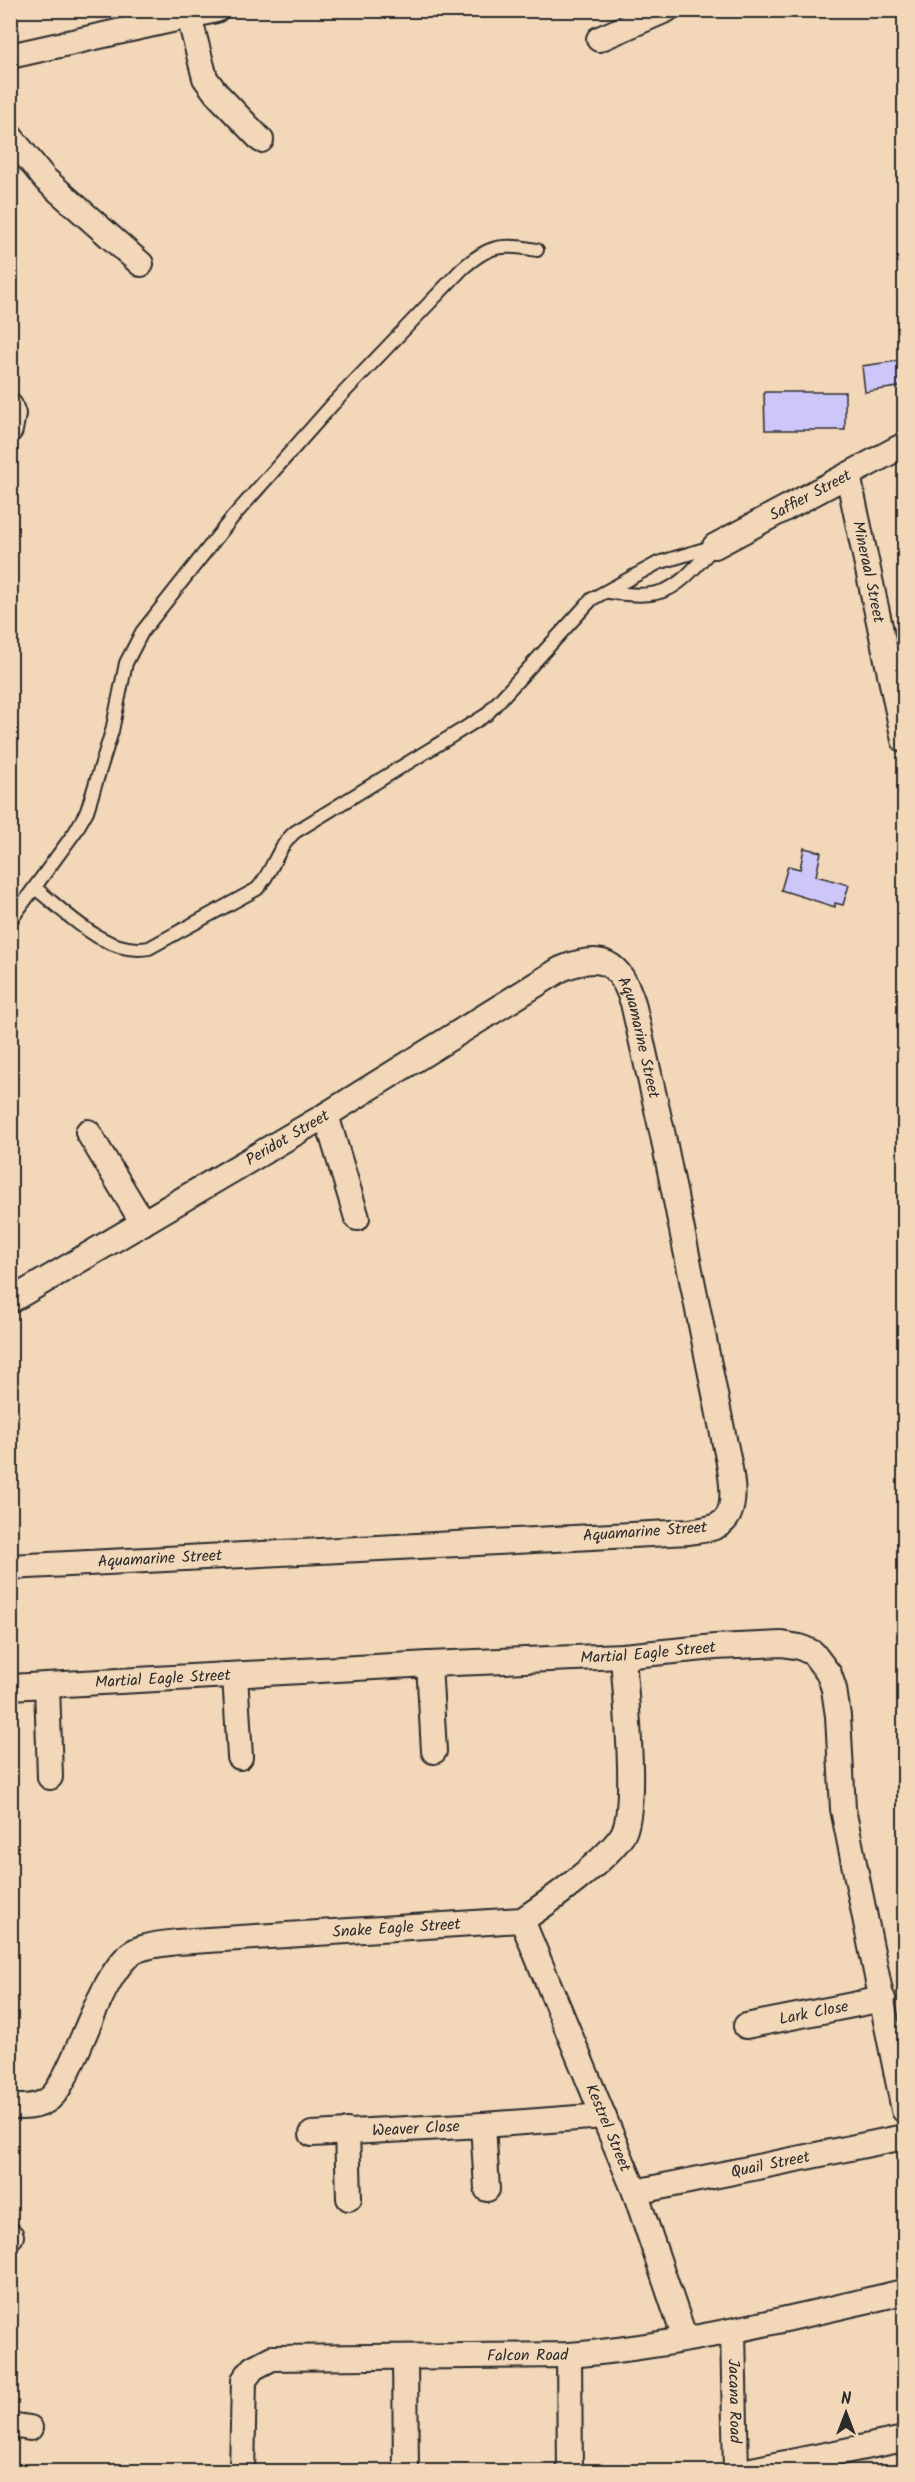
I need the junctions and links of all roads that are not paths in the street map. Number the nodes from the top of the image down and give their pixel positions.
1 (216, 10) edge
2 (666, 10) edge
3 (189, 16) junction
4 (598, 39) dead end
5 (10, 56) edge
6 (10, 136) edge
7 (261, 140) dead end
8 (537, 250) dead end
9 (141, 264) dead end
10 (10, 406) edge
11 (10, 430) edge
12 (904, 445) edge
13 (848, 475) junction
14 (715, 546) junction
15 (609, 592) junction
16 (904, 740) edge
17 (35, 888) junction
18 (10, 921) edge
19 (561, 969) joint
20 (326, 1115) junction
21 (88, 1132) dead end
22 (357, 1218) dead end
23 (143, 1222) junction
24 (10, 1301) edge
25 (10, 1567) edge
26 (623, 1656) junction
27 (429, 1664) junction
28 (235, 1675) junction
29 (47, 1685) junction
30 (10, 1687) edge
31 (434, 1751) dead end
32 (240, 1757) dead end
33 (50, 1777) dead end
34 (522, 1920) junction
35 (883, 1999) junction
36 (746, 2026) dead end
37 (10, 2106) edge
38 (904, 2110) edge
39 (604, 2116) junction
40 (483, 2125) junction
41 (347, 2131) junction
42 (312, 2134) dead end
43 (904, 2138) edge
44 (487, 2189) dead end
45 (635, 2192) junction
46 (349, 2198) dead end
47 (904, 2292) edge
48 (733, 2331) junction
49 (685, 2338) junction
50 (569, 2355) junction
51 (405, 2357) junction
52 (904, 2439) edge
53 (242, 2472) edge
54 (406, 2472) edge
55 (570, 2472) edge
56 (736, 2472) edge
57 (742, 2472) edge

1 - 3 street
2 - 4 street
3 - 5 street
3 - 7 street
6 - 9 street
8 - 17 lane
10 - 11 street
12 - 13 street, Saffier Street
13 - 14 street, Saffier Street
13 - 16 street, Mineraal Street
14 - 15 lane
14 - 15 lane
15 - 17 lane
17 - 18 lane
19 - 20 street, Peridot Street
19 - 25 street, Aquamarine Street
20 - 22 street
20 - 23 street, Peridot Street
21 - 23 street
23 - 24 street, Peridot Street
26 - 27 street, Martial Eagle Street
26 - 34 street
26 - 35 street, Martial Eagle Street
27 - 28 street, Martial Eagle Street
27 - 31 street
28 - 29 street, Martial Eagle Street
28 - 32 street
29 - 30 street, Martial Eagle Street
29 - 33 street
34 - 37 street, Snake Eagle Street
34 - 39 street, Kestrel Street
35 - 36 street, Lark Close
35 - 38 street, Martial Eagle Street
39 - 40 street, Weaver Close
39 - 45 street, Kestrel Street
40 - 41 street, Weaver Close
40 - 44 street, Weaver Close
41 - 42 street, Weaver Close
41 - 46 street, Weaver Close
43 - 45 street, Quail Street
45 - 49 street, Kestrel Street
47 - 48 street, Falcon Road
48 - 49 street, Falcon Road
48 - 56 street, Jacana Road
49 - 50 street, Falcon Road
50 - 51 street, Falcon Road
50 - 55 street
51 - 53 street, Falcon Road
51 - 54 street
52 - 57 street

